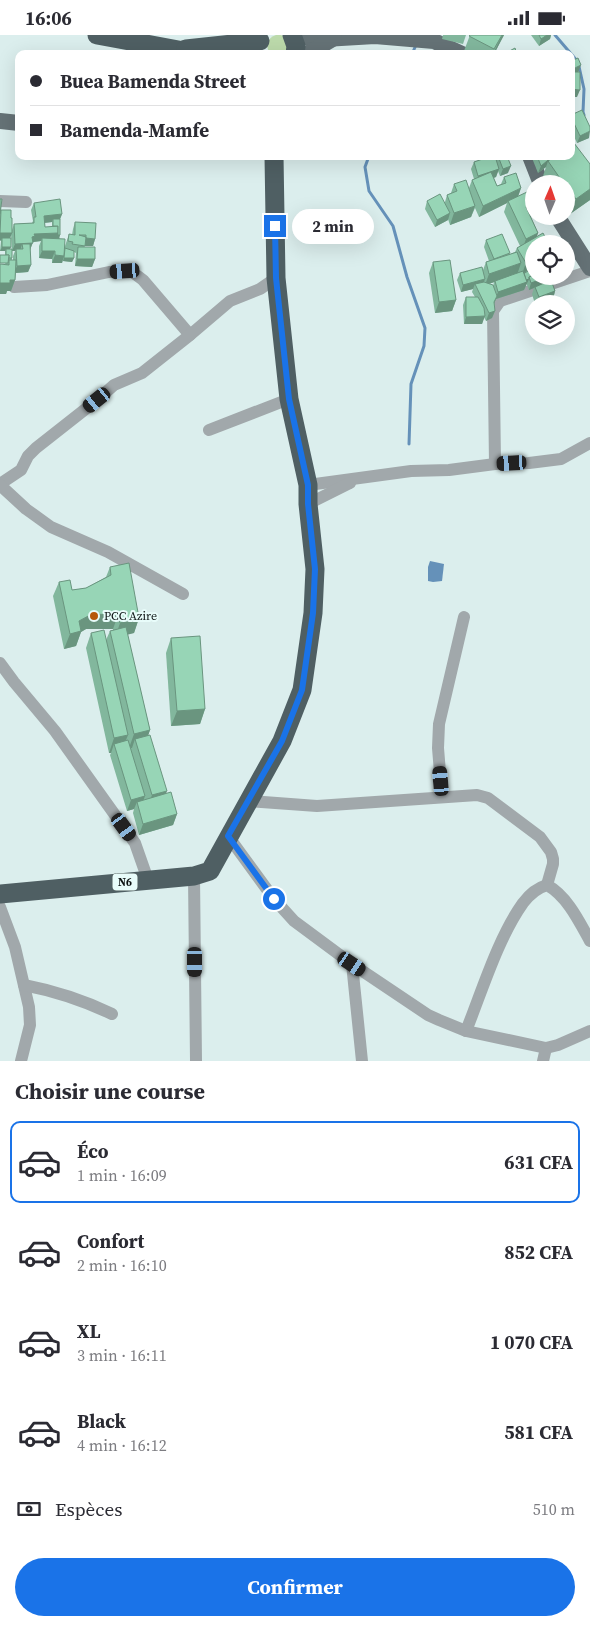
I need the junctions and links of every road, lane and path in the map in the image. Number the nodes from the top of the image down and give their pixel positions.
1 (97, 35) edge
2 (334, 38) junction
3 (293, 42) edge
4 (261, 43) edge
5 (181, 50) edge
6 (207, 50) edge
7 (314, 50) edge
8 (453, 50) edge
9 (0, 121) edge
10 (15, 123) edge
11 (274, 160) edge
12 (531, 160) edge
13 (537, 175) edge
14 (0, 201) edge
15 (26, 202) dead end
16 (562, 225) edge
17 (590, 270) edge
18 (276, 278) junction
19 (14, 287) edge
20 (190, 335) junction
21 (289, 399) junction
22 (208, 430) dead end
23 (590, 443) edge
24 (495, 464) junction
25 (360, 477) junction
26 (0, 484) edge
27 (308, 495) junction
28 (184, 594) dead end
29 (464, 617) dead end
30 (0, 663) edge
31 (442, 797) junction
32 (249, 801) junction
33 (230, 839) junction
34 (194, 877) junction
35 (148, 879) junction
36 (547, 885) junction
37 (0, 894) edge
38 (0, 907) edge
39 (590, 941) edge
40 (352, 964) junction
41 (24, 985) junction
42 (112, 1014) dead end
43 (466, 1031) junction
44 (590, 1031) edge
45 (546, 1048) junction
46 (21, 1061) edge
47 (196, 1061) edge
48 (362, 1061) edge
49 (543, 1061) edge

1 - 5 highway
2 - 3 main road
2 - 7 main road
2 - 8 main road
4 - 6 highway
9 - 10 main road
11 - 18 highway
12 - 13 main road
14 - 15 street
16 - 17 main road
17 - 24 street
18 - 20 street
18 - 21 highway
19 - 20 street
20 - 26 street
21 - 22 street
21 - 27 highway
23 - 24 street
24 - 25 street
25 - 27 street
25 - 27 street
26 - 28 street
27 - 32 highway
29 - 31 street
30 - 35 street
31 - 32 street
31 - 36 street
32 - 33 highway
33 - 34 highway
33 - 40 street
34 - 35 highway, N6
34 - 47 street
35 - 37 highway, N6
36 - 39 street
36 - 43 street
38 - 41 street
40 - 43 street
40 - 48 street
41 - 42 street
41 - 46 street
43 - 45 street
44 - 45 street
45 - 49 street

